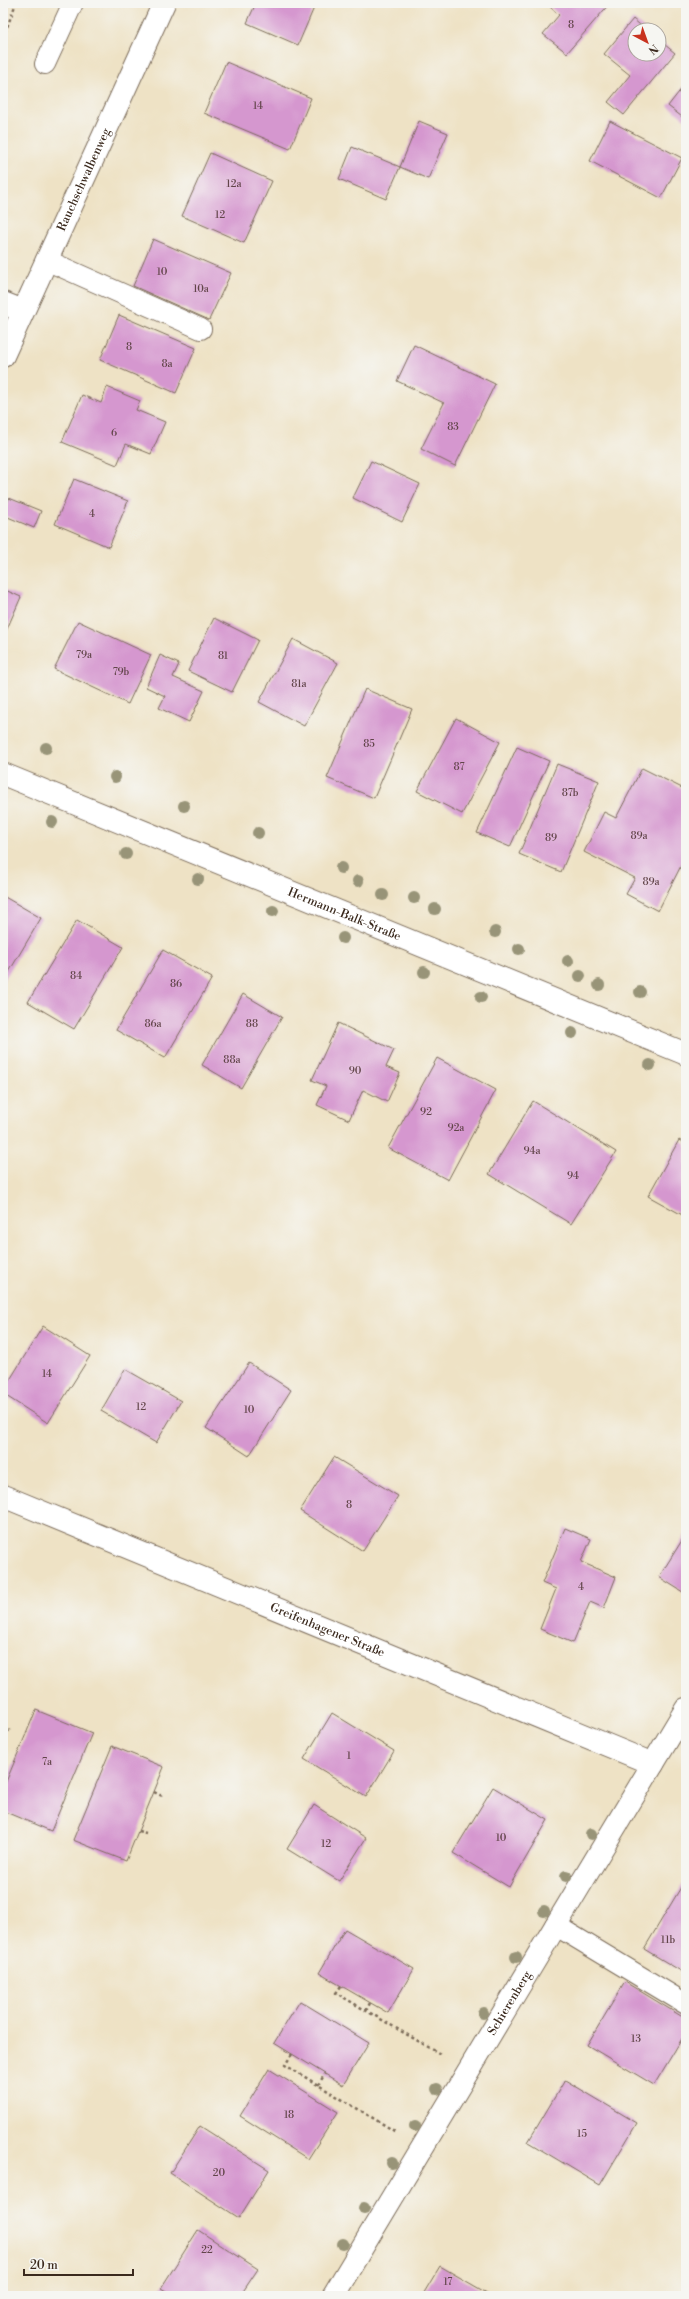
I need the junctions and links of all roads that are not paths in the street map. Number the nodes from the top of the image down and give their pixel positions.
1 (73, 3) edge
2 (164, 3) edge
3 (45, 64) dead end
4 (46, 260) junction
5 (13, 307) edge
6 (201, 329) dead end
7 (3, 356) edge
8 (3, 774) edge
9 (686, 1054) edge
10 (3, 1496) edge
11 (686, 1709) edge
12 (652, 1764) junction
13 (555, 1926) junction
14 (686, 2004) edge
15 (333, 2296) edge

1 - 3 lane
2 - 4 street, Rauchschwalbenweg
4 - 5 street, Rauchschwalbenweg
4 - 6 lane
5 - 7 street, Rauchschwalbenweg
8 - 9 street, Hermann-Balk-Straße
10 - 12 street, Greifenhagener Straße
11 - 12 street, Schierenberg
12 - 13 street, Schierenberg
13 - 14 lane
13 - 15 street, Schierenberg

